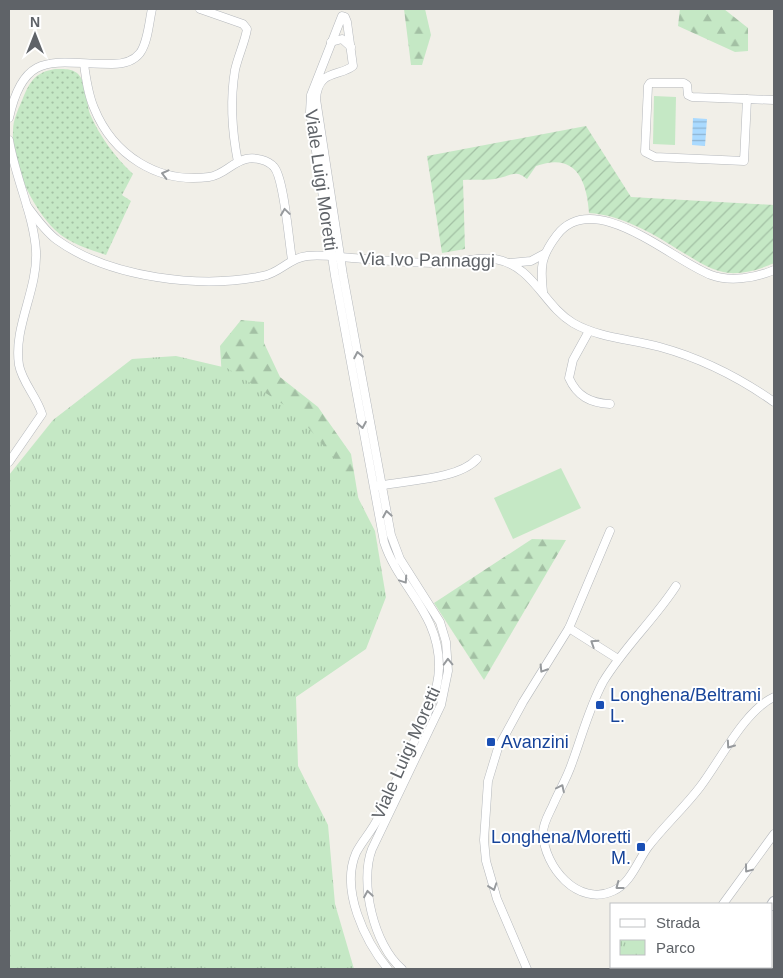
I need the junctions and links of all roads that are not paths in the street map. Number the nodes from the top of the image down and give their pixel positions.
1 (152, 9) edge
2 (200, 9) edge
3 (331, 42) junction
4 (351, 47) junction
5 (84, 64) junction
6 (322, 64) junction
7 (337, 71) junction
8 (746, 99) junction
9 (774, 100) edge
10 (9, 118) edge
11 (9, 140) edge
12 (238, 162) junction
13 (27, 206) junction
14 (544, 254) junction
15 (331, 256) junction
16 (340, 257) junction
17 (292, 260) junction
18 (508, 263) junction
19 (774, 270) edge
20 (543, 292) junction
21 (589, 330) junction
22 (774, 402) edge
23 (610, 404) dead end
24 (477, 459) dead end
25 (9, 462) edge
26 (377, 486) junction
27 (610, 531) dead end
28 (676, 586) dead end
29 (569, 628) junction
30 (618, 659) junction
31 (774, 697) edge
32 (774, 834) edge
33 (356, 853) junction
34 (724, 903) edge
35 (375, 922) junction
36 (388, 969) edge
37 (402, 969) edge
38 (527, 969) edge

1 - 5 street
2 - 12 street
3 - 4 street
3 - 4 street, Viale Luigi Moretti
3 - 6 street, Viale Luigi Moretti
4 - 7 street, Viale Luigi Moretti
5 - 10 street
12 -> 5 street
6 - 7 street
6 - 15 street, Viale Luigi Moretti
7 - 16 street, Viale Luigi Moretti
8 - 8 street
8 - 9 street
11 - 13 street
17 -> 12 street
13 - 17 street
13 - 25 street
14 - 18 street
14 - 19 street
14 - 20 street
15 - 16 street, Via Ivo Pannaggi
15 - 17 street, Via Ivo Pannaggi
15 -> 26 street, Viale Luigi Moretti
16 - 18 street, Via Ivo Pannaggi
26 -> 16 street, Viale Luigi Moretti
18 - 20 street, Via Ivo Pannaggi
20 - 21 street
21 - 22 street
21 - 23 street
24 - 26 street
26 -> 33 street, Viale Luigi Moretti
35 -> 26 street, Viale Luigi Moretti
27 - 29 street
28 - 30 street
30 -> 29 street
29 -> 38 street
31 -> 30 street
32 -> 34 street
33 - 35 street
33 - 36 street, Viale Luigi Moretti
35 - 37 street, Viale Luigi Moretti

